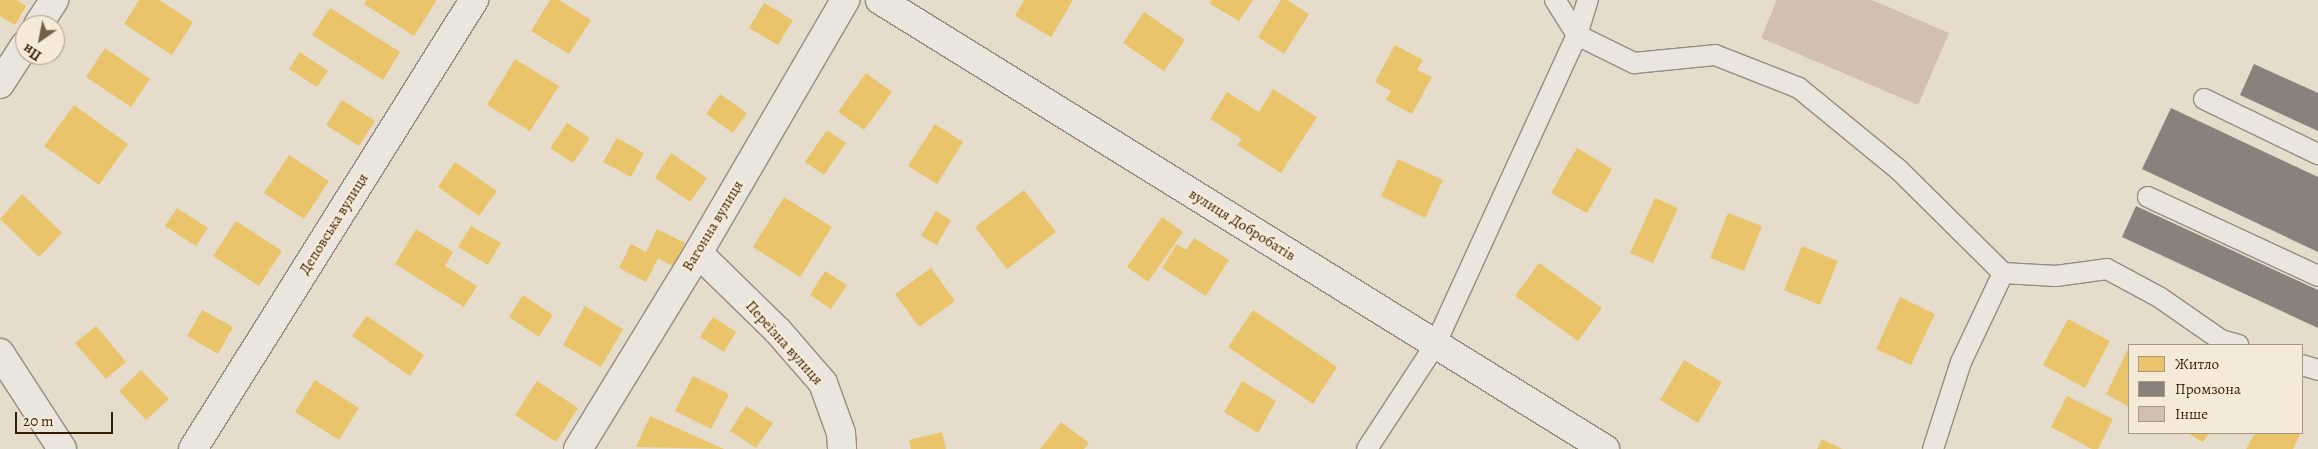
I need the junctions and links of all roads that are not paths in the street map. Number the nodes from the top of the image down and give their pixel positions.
1 (54, 0) edge
2 (474, 0) edge
3 (845, 0) edge
4 (880, 0) edge
5 (1555, 0) edge
6 (1588, 0) edge
7 (44, 15) edge
8 (1577, 35) junction
9 (15, 61) edge
10 (0, 84) edge
11 (2204, 99) dead end
12 (2318, 154) edge
13 (2148, 197) dead end
14 (698, 252) junction
15 (2003, 273) junction
16 (2318, 276) edge
17 (1435, 344) junction
18 (2235, 344) edge
19 (0, 353) edge
20 (2303, 365) edge
21 (2318, 370) edge
22 (1597, 447) edge
23 (62, 449) edge
24 (193, 449) edge
25 (578, 449) edge
26 (842, 449) edge
27 (1367, 449) edge
28 (1933, 449) edge

1 - 7 street
2 - 24 street, Деповська вулиця
3 - 14 street, Вагонна вулиця
4 - 17 street, вулиця Добробатів
5 - 8 lane
6 - 8 lane
8 - 15 lane
8 - 17 lane
9 - 10 street
11 - 12 lane
13 - 16 lane
14 - 25 street, Вагонна вулиця
14 - 26 street, Переїзна вулиця
15 - 18 lane
15 - 28 lane
17 - 22 street, вулиця Добробатів
17 - 27 lane
19 - 23 street
20 - 21 lane

